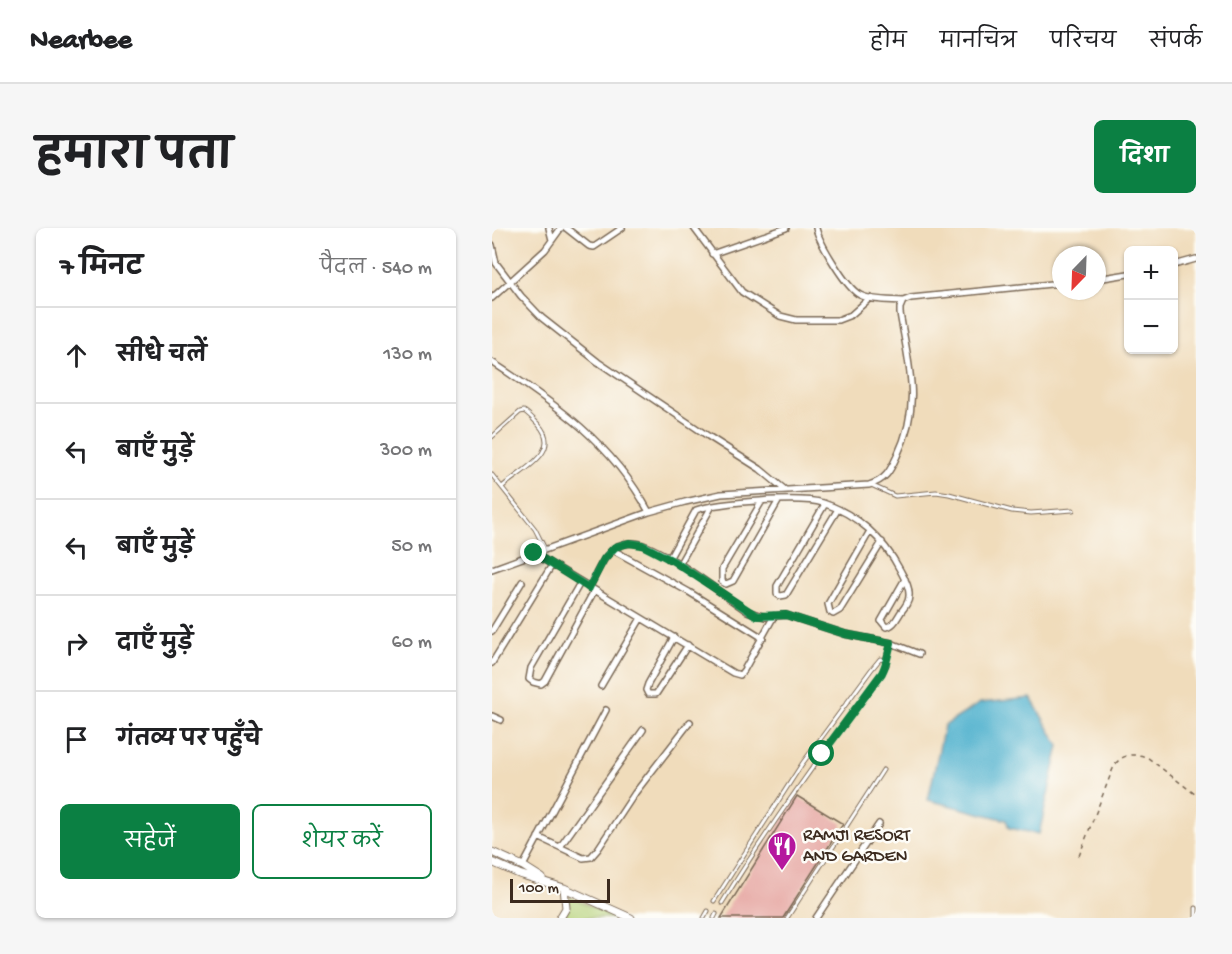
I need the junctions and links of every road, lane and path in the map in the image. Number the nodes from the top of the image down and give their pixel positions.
1 (549, 228) edge
2 (563, 228) edge
3 (622, 228) edge
4 (694, 228) edge
5 (786, 228) edge
6 (816, 228) edge
7 (552, 240) junction
8 (492, 245) edge
9 (712, 254) junction
10 (1196, 259) edge
11 (493, 260) edge
12 (1178, 264) edge
13 (1124, 275) edge
14 (1106, 278) edge
15 (511, 282) junction
16 (1052, 284) edge
17 (492, 298) edge
18 (870, 298) junction
19 (903, 301) junction
20 (492, 362) edge
21 (492, 437) edge
22 (492, 475) edge
23 (869, 485) junction
24 (502, 487) junction
25 (784, 489) junction
26 (762, 501) junction
27 (779, 501) junction
28 (825, 504) junction
29 (712, 506) junction
30 (838, 509) junction
31 (1073, 510) dead end
32 (649, 512) junction
33 (870, 531) junction
34 (882, 542) junction
35 (545, 549) junction
36 (613, 550) junction
37 (534, 553) junction
38 (669, 559) junction
39 (552, 565) junction
40 (679, 565) junction
41 (492, 570) edge
42 (905, 579) junction
43 (522, 582) dead end
44 (580, 583) junction
45 (592, 589) junction
46 (774, 616) junction
47 (641, 618) junction
48 (492, 631) edge
49 (674, 637) junction
50 (763, 638) junction
51 (891, 643) junction
52 (688, 645) junction
53 (919, 654) dead end
54 (885, 660) junction
55 (492, 663) edge
56 (601, 686) dead end
57 (606, 710) dead end
58 (492, 717) edge
59 (501, 720) dead end
60 (690, 722) dead end
61 (643, 730) dead end
62 (883, 770) dead end
63 (1196, 795) edge
64 (879, 824) dead end
65 (538, 837) junction
66 (560, 847) junction
67 (492, 852) edge
68 (1079, 856) dead end
69 (492, 862) edge
70 (523, 866) junction
71 (552, 884) junction
72 (564, 888) junction
73 (714, 901) dead end
74 (722, 903) dead end
75 (1196, 908) edge
76 (708, 911) dead end
77 (561, 918) edge
78 (631, 918) edge
79 (704, 918) edge
80 (787, 918) edge
81 (816, 918) edge
82 (1196, 918) edge

1 - 7 street
2 - 3 street
2 - 7 street
4 - 9 street
5 - 9 street
6 - 18 street
7 - 15 street
8 - 11 street
9 - 18 street
10 - 12 street
11 - 15 street
13 - 14 street
15 - 17 street
15 - 25 street
16 - 19 street
18 - 19 street
19 - 23 street
20 - 32 street
21 - 24 lane
22 - 24 lane
23 - 25 street
23 - 31 lane
24 - 35 lane
25 - 32 street
26 - 27 street
26 - 27 street
26 - 29 street
27 - 28 street
28 - 30 street
28 - 30 street
29 - 38 street
29 - 40 street
30 - 33 street
32 - 35 street
33 - 34 street
33 - 34 street
34 - 42 street
35 - 37 street
36 - 38 street
36 - 45 street
36 - 50 street
37 - 39 street
37 - 41 street
38 - 40 street
39 - 44 street
39 - 55 street
40 - 46 street
42 - 42 street
43 - 48 street
44 - 45 street
44 - 45 street
45 - 47 street
46 - 50 street
46 - 51 street
47 - 49 street
47 - 56 street
49 - 52 street
49 - 52 street
50 - 52 street
51 - 53 street
51 - 54 lane
54 - 73 lane
54 - 74 lane
57 - 65 street
58 - 59 street
60 - 66 street
61 - 66 street
62 - 80 lane
63 - 68 path
64 - 81 street
65 - 66 street
65 - 70 street
67 - 70 street
69 - 71 street
70 - 71 street
71 - 72 street
72 - 77 street
72 - 78 street
75 - 82 lane
76 - 79 lane

